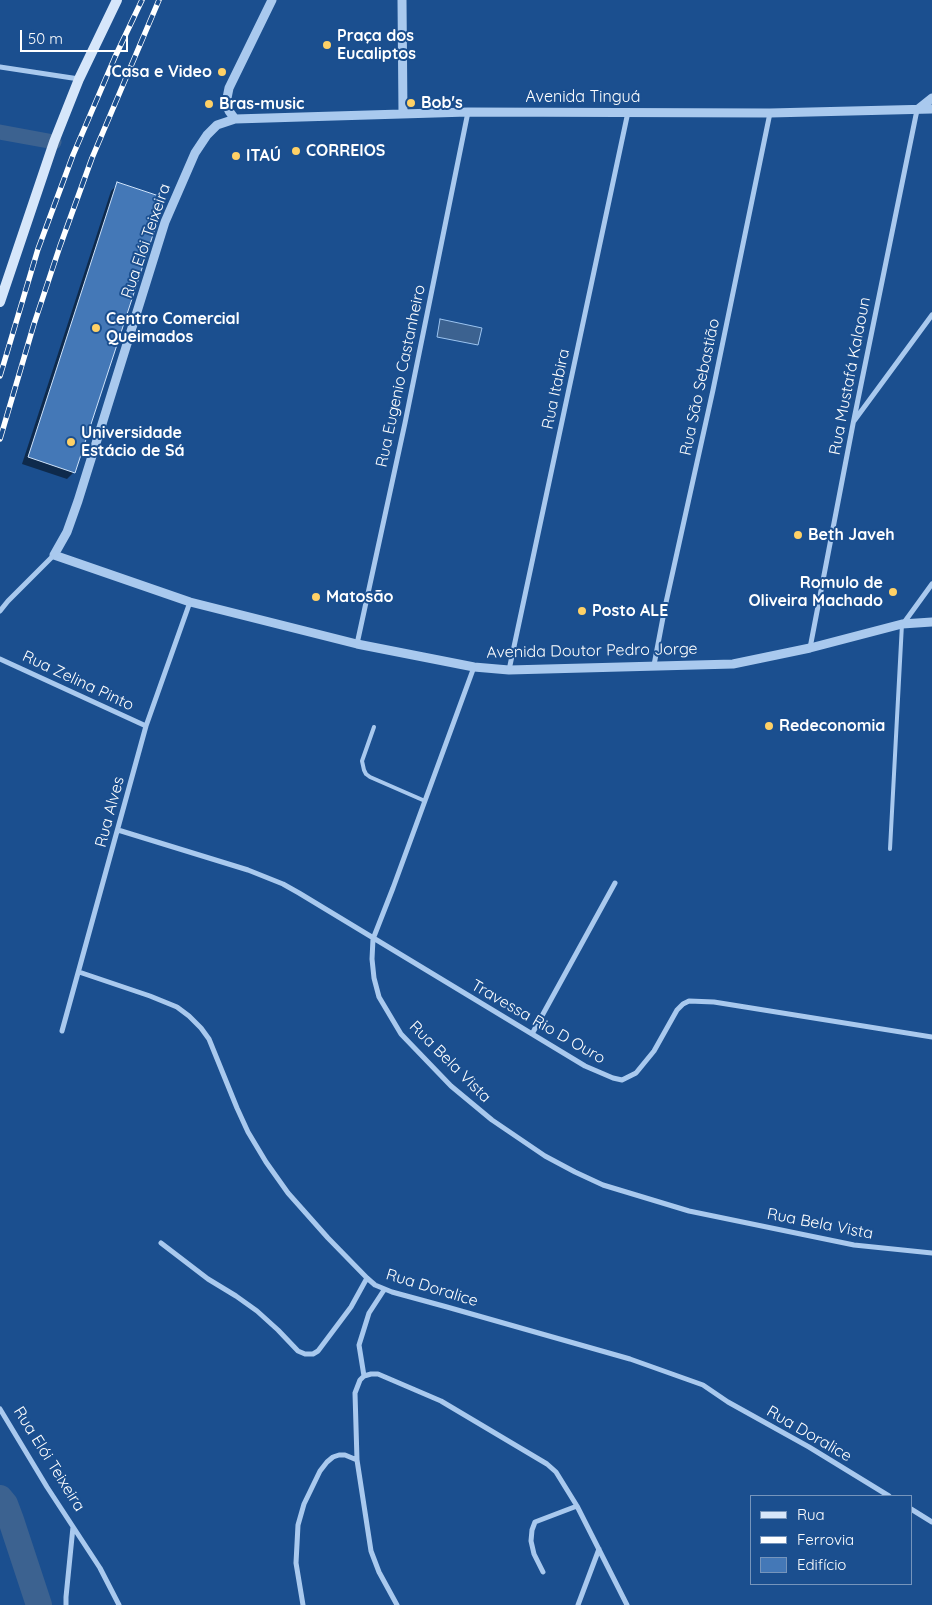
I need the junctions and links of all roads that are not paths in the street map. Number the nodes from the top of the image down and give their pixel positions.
1 (117, 0) edge
2 (272, 0) edge
3 (402, 0) edge
4 (0, 67) edge
5 (79, 80) junction
6 (932, 98) edge
7 (932, 109) edge
8 (916, 110) junction
9 (468, 112) junction
10 (628, 112) junction
11 (770, 113) junction
12 (403, 114) junction
13 (235, 119) junction
14 (0, 302) edge
15 (932, 315) edge
16 (853, 424) junction
17 (54, 555) junction
18 (932, 584) edge
19 (190, 602) junction
20 (0, 611) edge
21 (932, 622) edge
22 (902, 624) junction
23 (357, 644) junction
24 (810, 648) junction
25 (0, 659) edge
26 (654, 665) junction
27 (474, 668) junction
28 (509, 670) junction
29 (146, 726) junction
30 (374, 727) dead end
31 (426, 801) junction
32 (118, 830) junction
33 (890, 848) dead end
34 (615, 883) dead end
35 (373, 939) junction
36 (79, 972) junction
37 (62, 1031) dead end
38 (532, 1034) junction
39 (932, 1037) edge
40 (161, 1243) dead end
41 (932, 1253) edge
42 (367, 1278) junction
43 (384, 1290) junction
44 (364, 1376) junction
45 (0, 1409) edge
46 (357, 1460) junction
47 (887, 1495) edge
48 (577, 1506) junction
49 (912, 1510) edge
50 (932, 1522) edge
51 (73, 1526) junction
52 (599, 1549) junction
53 (543, 1572) dead end
54 (66, 1605) edge
55 (119, 1605) edge
56 (303, 1605) edge
57 (397, 1605) edge
58 (578, 1605) edge
59 (627, 1605) edge

1 - 5 main road
2 - 13 street
3 - 12 street
4 - 5 street
5 - 14 main road
6 - 8 street
7 - 8 street, Avenida Tinguá
8 - 11 street, Avenida Tinguá
8 - 16 street, Rua Mustafá Kalaoun
9 - 10 street, Avenida Tinguá
9 - 12 street, Avenida Tinguá
9 - 23 street, Rua Eugenio Castanheiro
10 - 11 street, Avenida Tinguá
10 - 28 street, Rua Itabira
11 - 26 street, Rua São Sebastião
12 - 13 street, Avenida Tinguá
13 - 17 street, Rua Elói Teixeira
15 - 16 street
16 - 24 street, Rua Mustafá Kalaoun
17 - 19 street, Avenida Doutor Pedro Jorge
17 - 20 street, Rua Elói Teixeira
18 - 22 street
19 - 23 street, Avenida Doutor Pedro Jorge
19 - 29 street, Rua Alves
21 - 22 street, Avenida Doutor Pedro Jorge
22 - 24 street, Avenida Doutor Pedro Jorge
22 - 33 lane
23 - 27 street, Avenida Doutor Pedro Jorge
24 - 26 street, Avenida Doutor Pedro Jorge
25 - 29 street, Rua Zelina Pinto
26 - 28 street, Avenida Doutor Pedro Jorge
27 - 28 street, Avenida Doutor Pedro Jorge
27 - 31 street, Rua Bela Vista
29 - 32 street, Rua Alves
30 - 31 lane
31 - 35 street, Rua Bela Vista
32 - 35 street, Travessa Rio D Ouro
32 - 36 street, Rua Alves
34 - 38 street
35 - 38 street, Travessa Rio D Ouro
35 - 41 street, Rua Bela Vista
36 - 37 street, Rua Alves
36 - 42 street, Rua Doralice
38 - 39 street, Travessa Rio D Ouro
40 - 42 street
42 - 43 street, Rua Doralice
43 - 44 street
43 - 47 street, Rua Doralice
44 - 46 street
44 - 48 street
45 - 51 street, Rua Elói Teixeira
46 - 56 street
46 - 57 street
48 - 52 street
48 - 53 street
49 - 50 street
51 - 54 street
51 - 55 street, Rua Elói Teixeira
52 - 58 street
52 - 59 street

